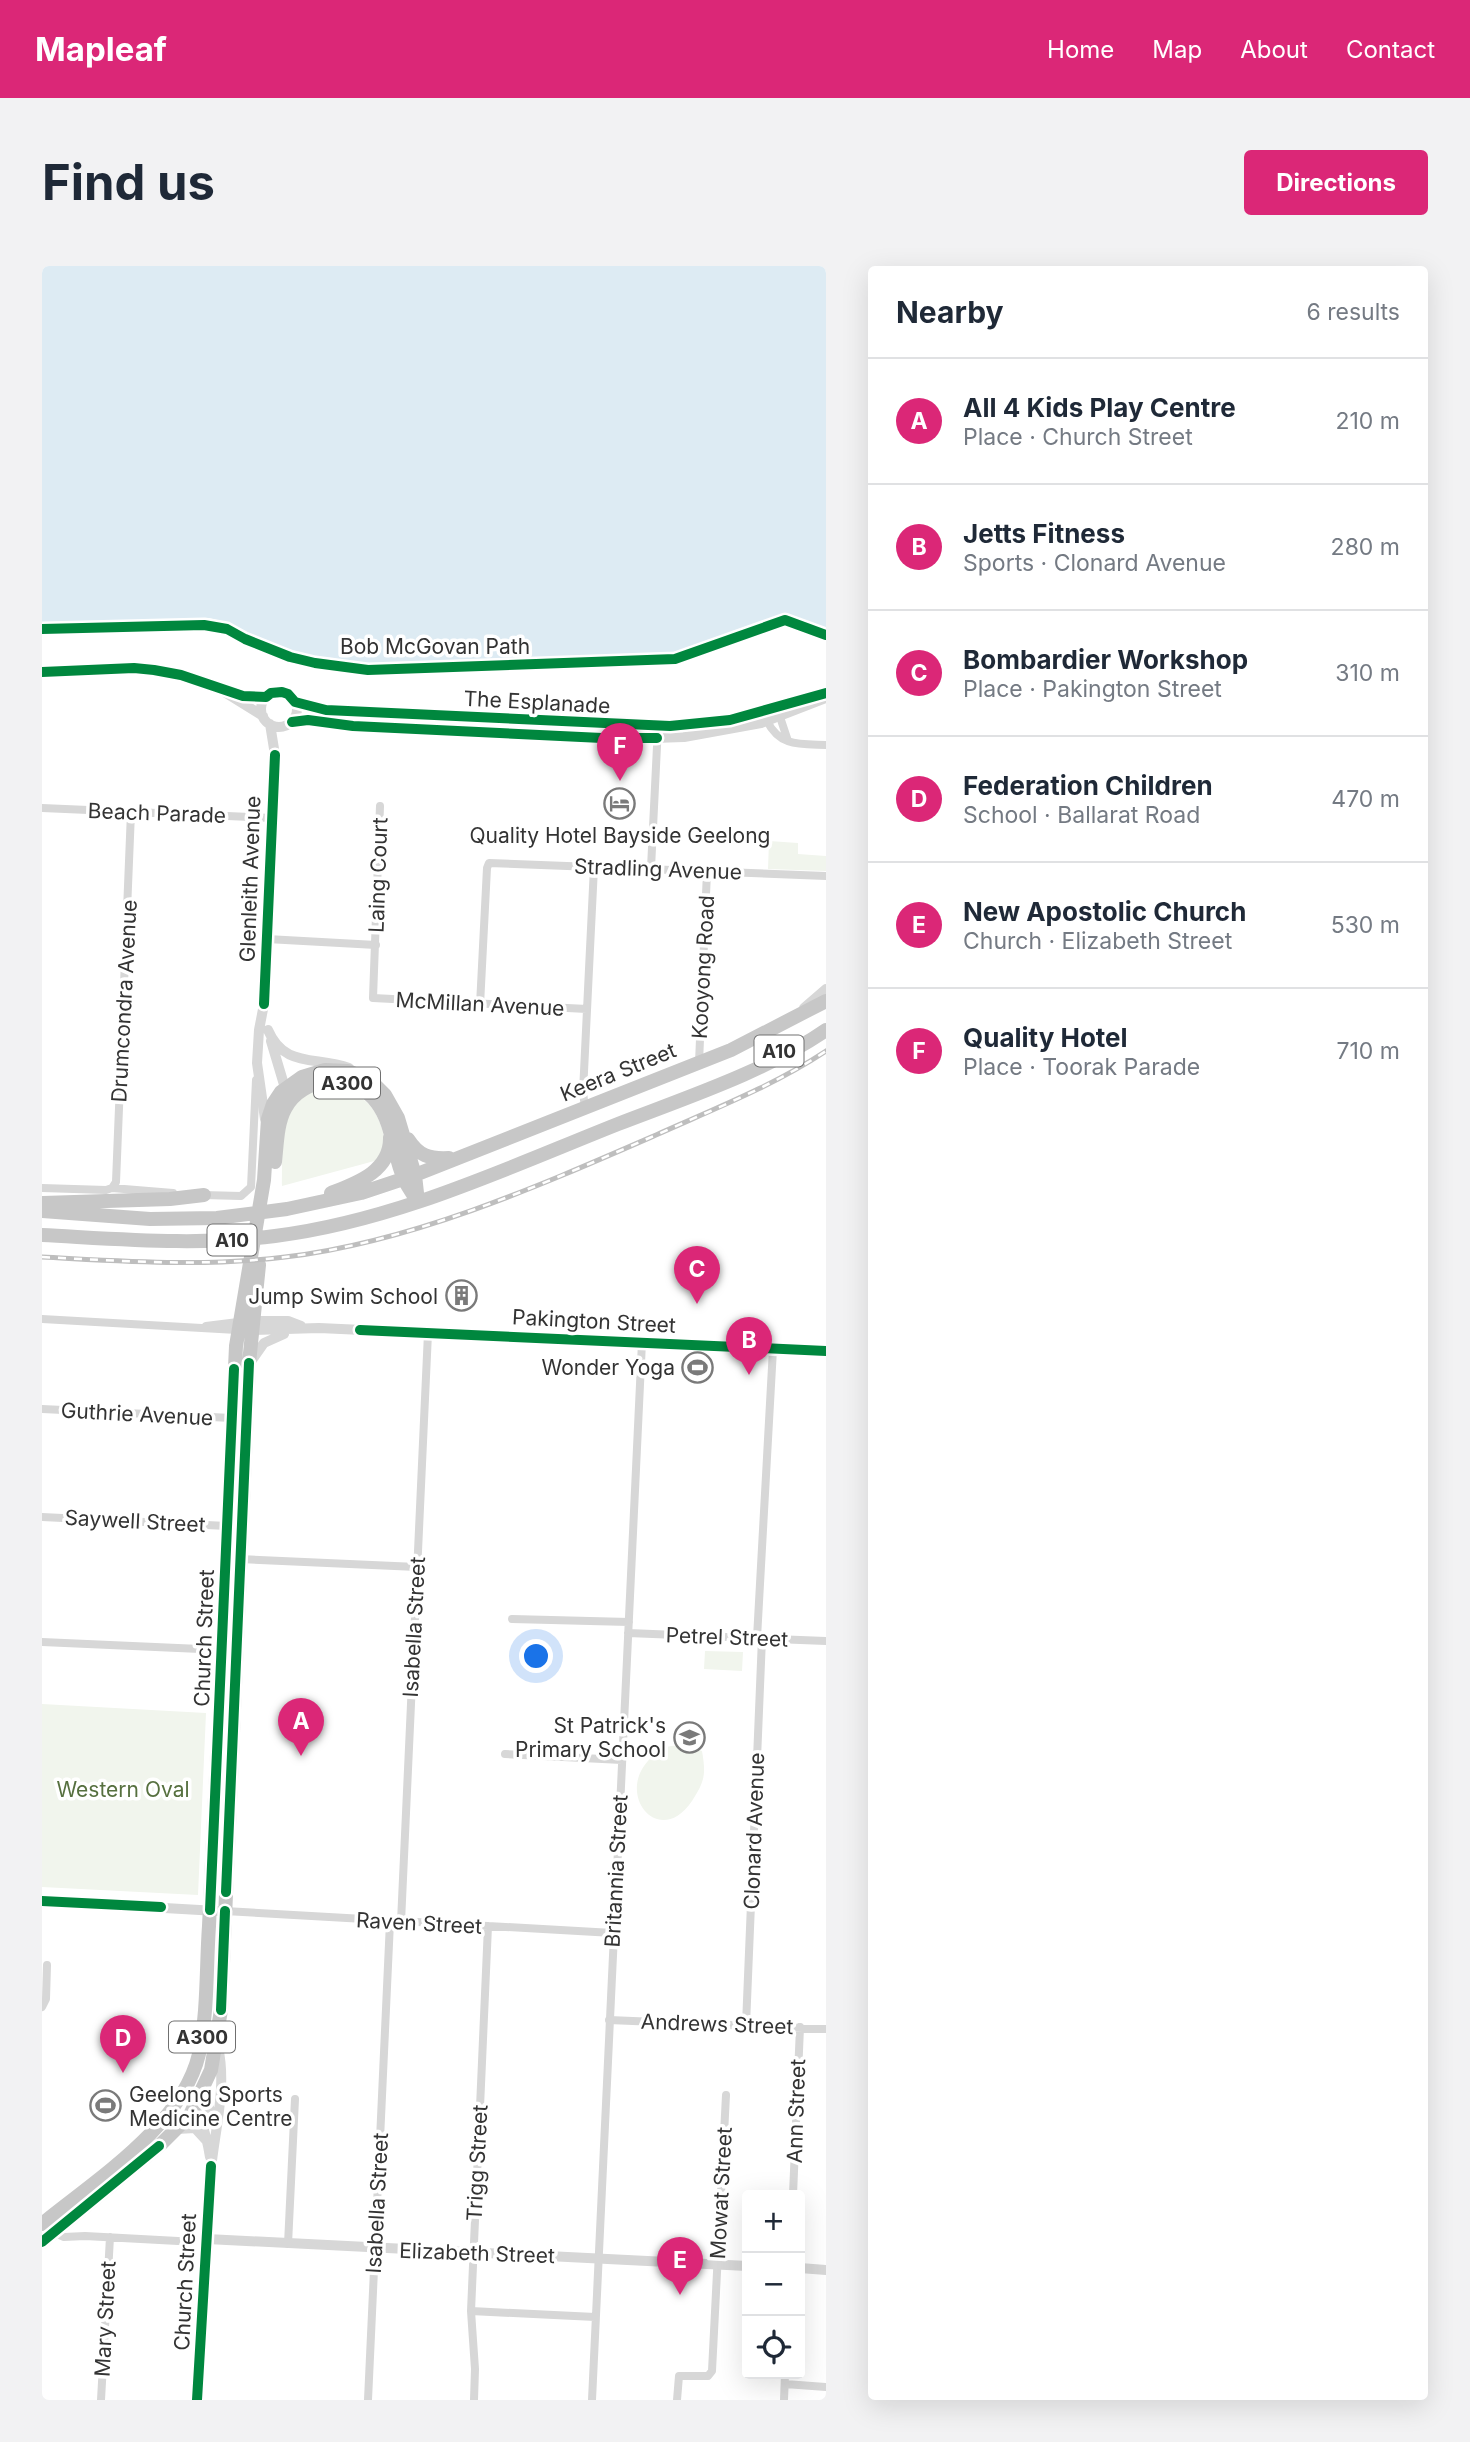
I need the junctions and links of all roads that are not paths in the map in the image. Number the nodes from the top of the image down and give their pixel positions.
1 (42, 672) edge
2 (221, 689) junction
3 (826, 693) edge
4 (266, 697) junction
5 (826, 698) edge
6 (295, 702) junction
7 (772, 714) junction
8 (266, 720) junction
9 (290, 723) junction
10 (657, 732) junction
11 (788, 741) junction
12 (826, 745) edge
13 (275, 755) junction
14 (380, 806) dead end
15 (42, 808) edge
16 (131, 812) junction
17 (272, 818) junction
18 (594, 867) junction
19 (651, 868) junction
20 (707, 871) junction
21 (826, 876) edge
22 (267, 939) junction
23 (376, 945) junction
24 (826, 989) edge
25 (373, 998) joint
26 (826, 1001) edge
27 (264, 1004) junction
28 (480, 1005) junction
29 (587, 1009) junction
30 (793, 1018) junction
31 (826, 1020) edge
32 (268, 1030) junction
33 (826, 1030) edge
34 (275, 1056) junction
35 (292, 1057) junction
36 (257, 1063) junction
37 (699, 1063) junction
38 (730, 1079) junction
39 (371, 1081) junction
40 (285, 1088) junction
41 (285, 1108) junction
42 (585, 1108) junction
43 (398, 1118) junction
44 (390, 1135) junction
45 (267, 1150) junction
46 (464, 1156) junction
47 (410, 1177) junction
48 (268, 1179) junction
49 (42, 1188) edge
50 (112, 1188) junction
51 (204, 1195) junction
52 (418, 1202) junction
53 (42, 1203) edge
54 (287, 1209) junction
55 (42, 1211) edge
56 (42, 1235) edge
57 (42, 1319) edge
58 (245, 1326) junction
59 (303, 1328) junction
60 (428, 1333) junction
61 (642, 1342) junction
62 (773, 1349) junction
63 (826, 1351) edge
64 (249, 1363) junction
65 (42, 1409) edge
66 (232, 1418) junction
67 (42, 1517) edge
68 (227, 1525) junction
69 (240, 1559) junction
70 (417, 1567) junction
71 (512, 1619) dead end
72 (629, 1622) junction
73 (628, 1633) junction
74 (760, 1638) junction
75 (826, 1641) edge
76 (42, 1642) edge
77 (223, 1650) junction
78 (505, 1754) dead end
79 (622, 1760) junction
80 (42, 1901) edge
81 (210, 1910) junction
82 (225, 1912) junction
83 (390, 1922) junction
84 (401, 1922) junction
85 (488, 1926) junction
86 (613, 1933) junction
87 (47, 1965) dead end
88 (42, 2007) edge
89 (609, 2020) junction
90 (746, 2025) junction
91 (800, 2028) junction
92 (826, 2028) edge
93 (217, 2044) junction
94 (185, 2090) junction
95 (726, 2095) dead end
96 (295, 2099) dead end
97 (198, 2102) junction
98 (217, 2127) junction
99 (177, 2129) junction
100 (208, 2143) junction
101 (211, 2166) junction
102 (793, 2190) edge
103 (50, 2231) edge
104 (110, 2237) junction
105 (207, 2239) junction
106 (178, 2241) dead end
107 (288, 2244) junction
108 (375, 2249) junction
109 (473, 2252) junction
110 (597, 2258) junction
111 (718, 2264) junction
112 (742, 2266) edge
113 (805, 2268) edge
114 (826, 2270) edge
115 (471, 2311) junction
116 (595, 2317) junction
117 (785, 2379) edge
118 (785, 2384) junction
119 (826, 2387) edge
120 (101, 2400) edge
121 (197, 2400) edge
122 (368, 2400) edge
123 (474, 2400) edge
124 (592, 2400) edge
125 (677, 2400) edge
126 (784, 2400) edge

1 - 2 street
2 - 4 street
2 - 8 street
3 - 7 street
4 - 6 street
4 - 8 street
5 - 7 street
6 - 9 street
6 - 10 street, The Esplanade
7 - 10 street, The Esplanade
7 - 11 street
7 - 11 street
8 - 9 street
8 - 13 street, Glenleith Avenue
9 - 10 street, The Esplanade
9 - 13 street, Glenleith Avenue
10 - 19 street
11 - 12 street
13 - 17 street, Glenleith Avenue
14 - 23 street, Laing Court
15 - 16 street, Beach Parade
16 - 17 street, Beach Parade
16 - 50 street, Drumcondra Avenue
17 - 22 street, Glenleith Avenue
18 - 19 street, Stradling Avenue
18 - 28 street, Stradling Avenue
18 - 29 street
19 - 20 street, Stradling Avenue
20 - 21 street, Stradling Avenue
20 - 37 street, Kooyong Road
22 - 23 street
22 - 27 street, Glenleith Avenue
23 - 25 street, Laing Court
24 - 30 street, Keera Street
25 - 28 street, McMillan Avenue
26 - 30 highway, A10
27 - 32 street, Glenleith Avenue
27 - 36 street, Glenleith Avenue
28 - 29 street, McMillan Avenue
29 - 42 street
30 - 37 highway, Keera Street / A10
31 - 38 highway, A10
32 - 34 street, Glenleith Avenue
32 - 35 street
33 - 38 highway
34 - 35 street
34 - 36 street
34 - 40 street, Glenleith Avenue
35 - 39 street
36 - 45 street, Glenleith Avenue
36 - 51 street, Glenleith Avenue
37 - 42 highway, Keera Street / A10
38 - 52 highway, A10
39 - 40 highway, A300
39 - 43 highway, A300
40 - 41 highway, Glenleith Avenue
40 - 45 highway, Church Street / A300
41 - 44 highway, A300
41 - 48 highway, Church Street / A300
42 - 46 highway, Keera Street / A10
43 - 46 highway
43 - 47 highway, A300
44 - 47 highway, A300
44 - 54 highway
45 - 48 highway, Church Street / A300
46 - 47 highway, Keera Street / A10
47 - 52 highway, A300
47 - 54 highway, A10
48 - 58 highway, Church Street / A300
49 - 50 street
50 - 51 street
51 - 53 highway
52 - 56 highway, A10
54 - 55 highway, A10
57 - 58 street
58 - 59 street, Pakington Street
58 - 64 highway, Church Street / A300
58 - 66 highway, Church Street / A300
59 - 60 street, Pakington Street
59 - 64 street
60 - 61 street, Pakington Street
60 - 70 street, Isabella Street
61 - 62 street, Pakington Street
61 - 72 street, Britannia Street
62 - 63 street, Pakington Street
62 - 74 street, Clonard Avenue
64 - 69 highway, Church Street / A300
65 - 66 street, Guthrie Avenue
66 - 68 highway, Church Street / A300
67 - 68 street, Saywell Street
68 - 77 highway, Church Street / A300
69 - 70 street
69 - 82 highway, Church Street / A300
70 - 84 street, Isabella Street
71 - 72 street
72 - 73 street, Britannia Street
73 - 74 street, Petrel Street
73 - 79 street, Britannia Street
74 - 75 street, Petrel Street
74 - 90 street, Clonard Avenue
76 - 77 street
77 - 81 highway, Church Street / A300
78 - 79 street
79 - 86 street, Britannia Street
80 - 81 street
81 - 82 street
81 - 94 highway, Church Street / A300
82 - 83 street, Raven Street
82 - 93 highway, Church Street / A300
83 - 84 street, Raven Street
83 - 108 street, Isabella Street
84 - 85 street, Raven Street
85 - 86 street, Raven Street
85 - 109 street, Trigg Street
86 - 89 street, Britannia Street
87 - 88 street
89 - 90 street, Andrews Street
89 - 110 street, Britannia Street
90 - 91 street, Andrews Street
91 - 92 street, Andrews Street
91 - 102 street, Ann Street
93 - 97 highway, Church Street / A300
93 - 98 street
94 - 97 street, Church Street
94 - 103 highway, A300
95 - 111 street, Mowat Street
96 - 107 street
97 - 98 street, Church Street
97 - 99 highway, A300
97 - 100 street, Church Street
98 - 101 street, Church Street
99 - 100 street
99 - 103 highway, A300
100 - 101 street, Church Street
101 - 105 street, Church Street
103 - 104 street
104 - 106 street
104 - 120 street, Mary Street
105 - 107 street, Elizabeth Street
105 - 121 street, Church Street
107 - 108 street, Elizabeth Street
108 - 109 street, Elizabeth Street
108 - 122 street, Isabella Street
109 - 110 street, Elizabeth Street
109 - 115 street, Trigg Street
110 - 111 street, Elizabeth Street
110 - 116 street, Britannia Street
111 - 112 street, Elizabeth Street
111 - 125 street, Mowat Street
113 - 114 street
115 - 116 street
115 - 123 street, Trigg Street
116 - 124 street, Britannia Street
117 - 118 street
118 - 119 street
118 - 126 street

